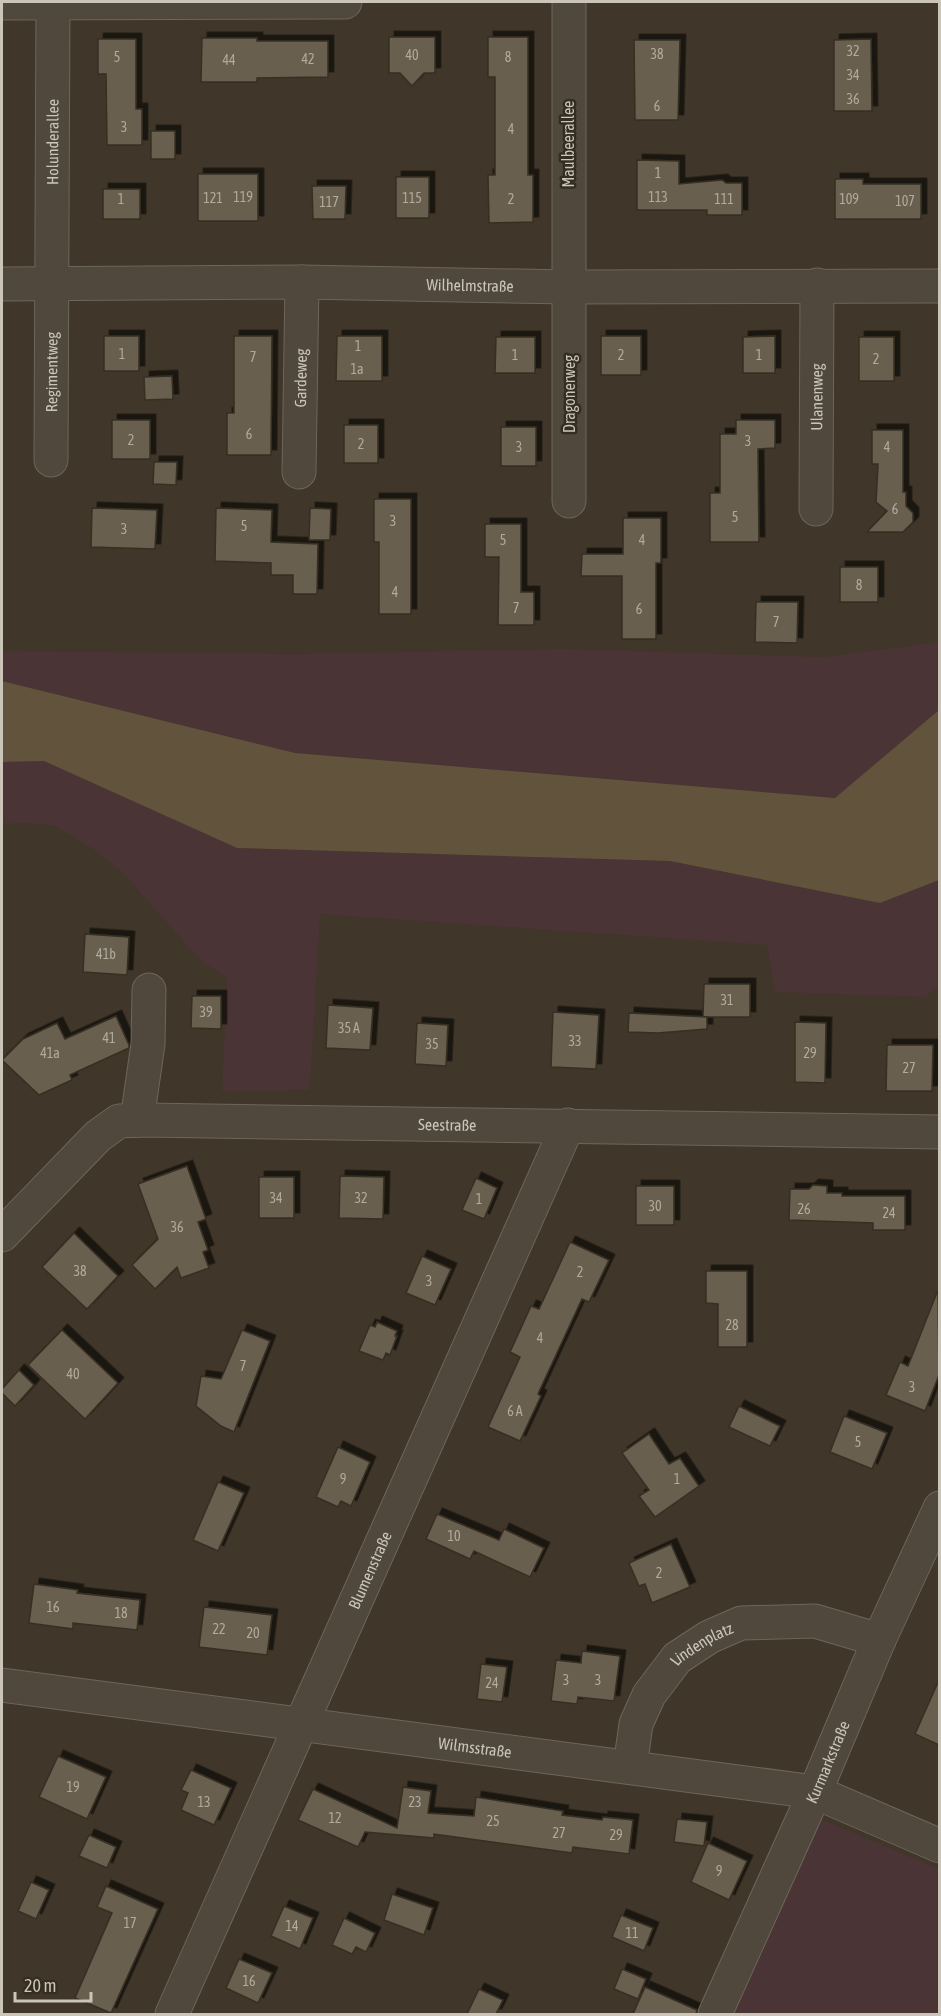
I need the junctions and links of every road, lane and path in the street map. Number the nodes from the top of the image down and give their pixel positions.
1 (53, 2) edge
2 (345, 2) edge
3 (569, 2) edge
4 (2, 3) edge
5 (302, 282) junction
6 (2, 284) edge
7 (51, 284) junction
8 (817, 285) junction
9 (939, 285) edge
10 (568, 287) junction
11 (51, 460) dead end
12 (299, 472) dead end
13 (569, 501) dead end
14 (816, 509) dead end
15 (149, 990) dead end
16 (137, 1120) junction
17 (568, 1125) junction
18 (939, 1132) edge
19 (2, 1235) edge
20 (939, 1508) edge
21 (879, 1640) junction
22 (2, 1685) edge
23 (300, 1724) junction
24 (630, 1767) junction
25 (815, 1792) junction
26 (939, 1846) edge
27 (172, 2014) edge
28 (715, 2014) edge

1 - 2 street
1 - 4 street
1 - 7 street, Holunderallee
3 - 10 street, Maulbeerallee
5 - 7 street, Wilhelmstraße
5 - 10 street, Wilhelmstraße
5 - 12 street, Gardeweg
6 - 7 street, Wilhelmstraße
7 - 11 street, Regimentweg
8 - 9 street, Wilhelmstraße
8 - 10 street, Wilhelmstraße
8 - 14 street, Ulanenweg
10 - 13 street, Dragonerweg
15 - 16 street
16 - 17 street, Seestraße
16 - 19 street, Seestraße
17 - 18 street, Seestraße
17 - 23 street, Blumenstraße
20 - 21 street, Kurmarkstraße
21 - 24 street, Lindenplatz
21 - 25 street, Kurmarkstraße
22 - 23 street, Wilmsstraße
23 - 24 street, Wilmsstraße
23 - 27 street, Blumenstraße
24 - 25 street, Wilmsstraße
25 - 26 street, Wilmsstraße
25 - 28 street, Kurmarkstraße

